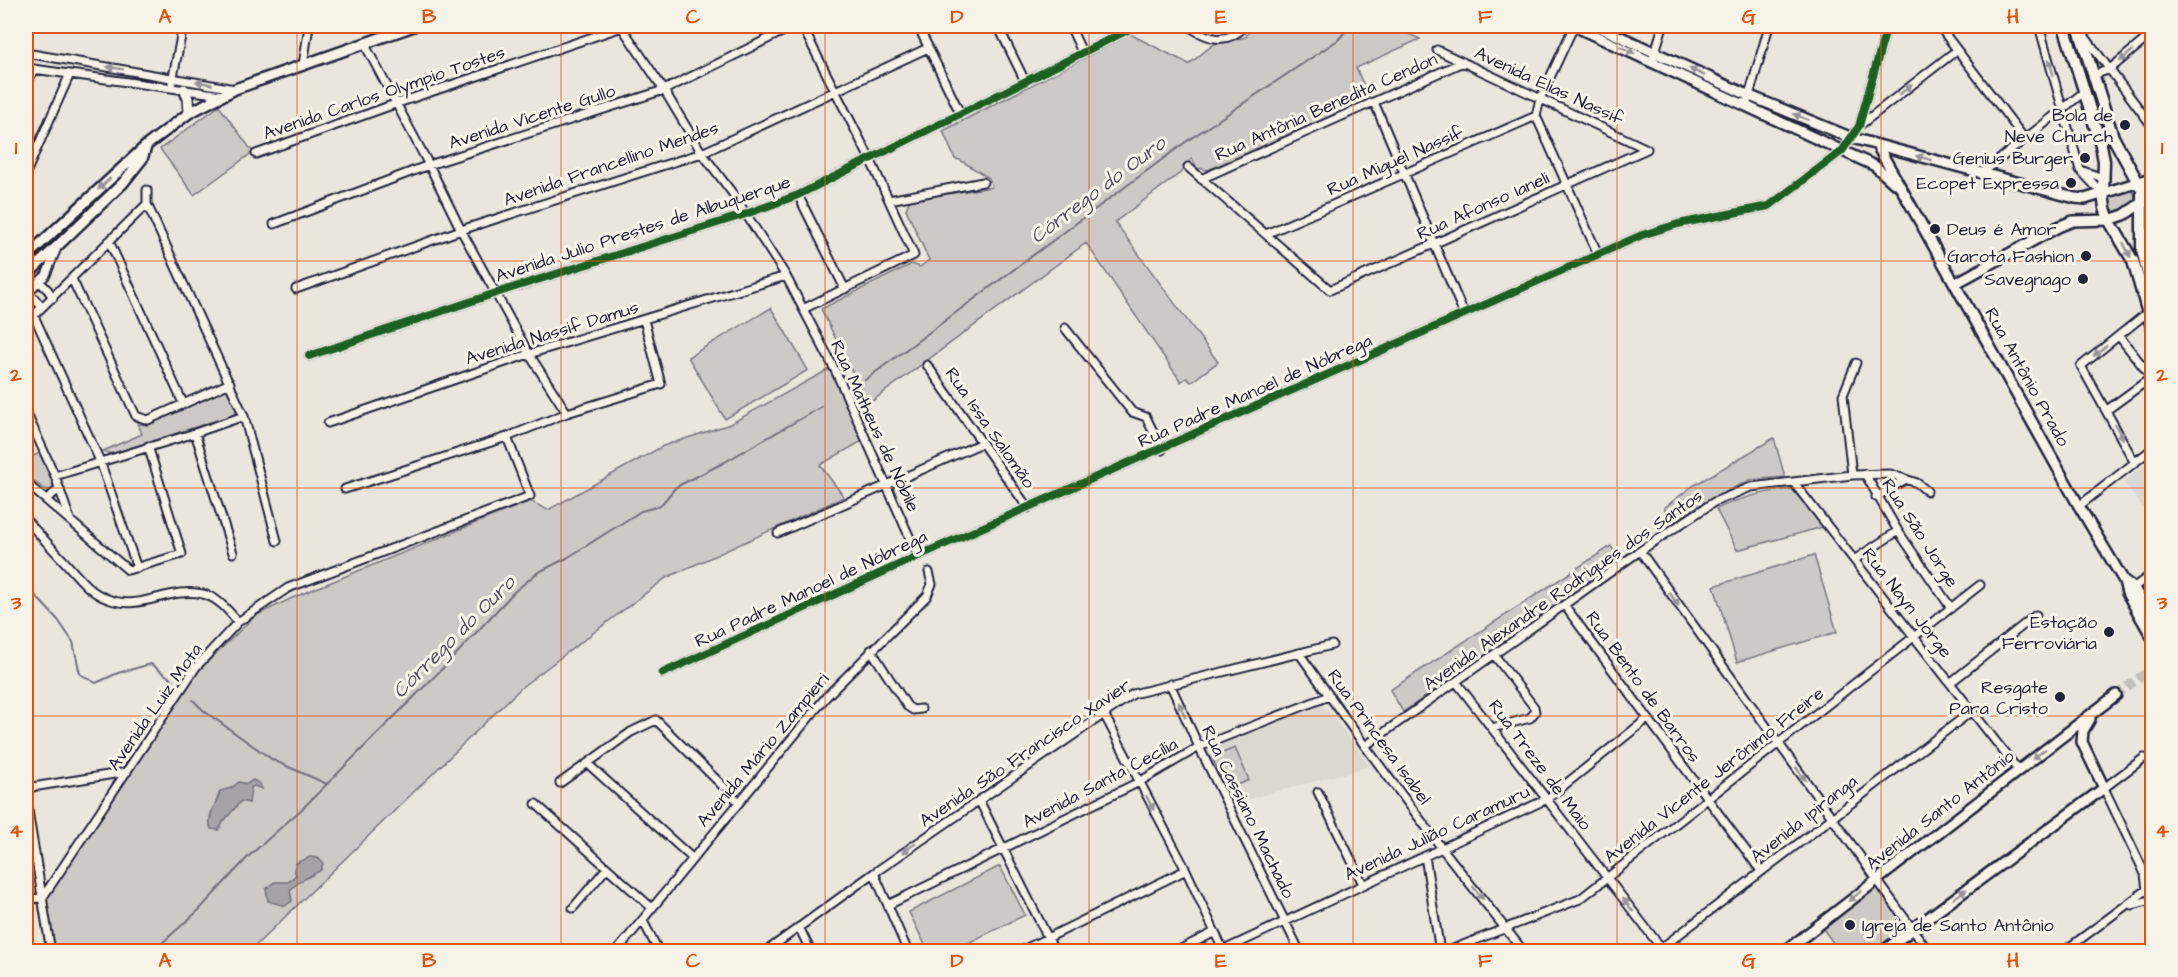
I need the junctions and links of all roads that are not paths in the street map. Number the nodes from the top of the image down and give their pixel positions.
1 (29, 26) edge
2 (183, 26) edge
3 (309, 26) edge
4 (414, 26) edge
5 (622, 26) edge
6 (794, 26) edge
7 (802, 26) edge
8 (918, 26) edge
9 (998, 26) edge
10 (1070, 26) edge
11 (1136, 26) edge
12 (1188, 26) edge
13 (1245, 26) edge
14 (1574, 26) edge
15 (1597, 26) edge
16 (1663, 26) edge
17 (1769, 26) edge
18 (1876, 26) edge
19 (1939, 26) edge
20 (2039, 26) edge
21 (2064, 26) edge
22 (2078, 26) edge
23 (1887, 27) edge
24 (2152, 34) edge
25 (26, 40) edge
26 (364, 43) junction
27 (928, 48) junction
28 (1437, 50) dead end
29 (1957, 50) junction
30 (1082, 52) junction
31 (1655, 52) junction
32 (26, 53) edge
33 (1463, 62) junction
34 (1652, 62) junction
35 (303, 65) junction
36 (26, 68) edge
37 (35, 69) junction
38 (2077, 69) junction
39 (2110, 69) junction
40 (70, 74) junction
41 (2094, 75) junction
42 (173, 77) junction
43 (1025, 81) junction
44 (26, 84) edge
45 (171, 87) junction
46 (184, 89) junction
47 (235, 89) junction
48 (664, 90) junction
49 (835, 92) junction
50 (2084, 92) junction
51 (222, 95) junction
52 (1750, 96) junction
53 (1540, 99) junction
54 (1374, 102) junction
55 (395, 104) junction
56 (1746, 106) junction
57 (2063, 108) junction
58 (189, 113) junction
59 (960, 113) junction
60 (1536, 116) junction
61 (1858, 126) junction
62 (2152, 126) edge
63 (1852, 138) junction
64 (2024, 138) junction
65 (147, 145) junction
66 (1877, 145) junction
67 (1647, 149) joint
68 (1842, 151) junction
69 (702, 153) junction
70 (256, 154) dead end
71 (870, 159) junction
72 (429, 165) junction
73 (1188, 167) dead end
74 (2080, 170) junction
75 (26, 173) edge
76 (1404, 173) junction
77 (1981, 174) junction
78 (2103, 178) junction
79 (1201, 179) junction
80 (2152, 179) edge
81 (983, 182) dead end
82 (2137, 182) junction
83 (1567, 186) junction
84 (1901, 189) junction
85 (147, 190) dead end
86 (2103, 194) junction
87 (798, 195) junction
88 (2143, 199) junction
89 (889, 200) junction
90 (147, 204) junction
91 (746, 214) junction
92 (2109, 220) junction
93 (274, 224) dead end
94 (461, 230) junction
95 (1266, 234) junction
96 (109, 241) junction
97 (58, 245) junction
98 (1434, 245) junction
99 (1598, 254) junction
100 (26, 257) edge
101 (37, 265) junction
102 (46, 275) junction
103 (26, 276) edge
104 (786, 276) junction
105 (72, 279) junction
106 (39, 281) junction
107 (1956, 283) junction
108 (296, 289) dead end
109 (845, 289) junction
110 (2152, 292) edge
111 (27, 293) edge
112 (496, 293) junction
113 (53, 298) junction
114 (42, 307) junction
115 (803, 309) junction
116 (2150, 310) edge
117 (1464, 314) junction
118 (34, 316) junction
119 (644, 320) junction
120 (26, 322) edge
121 (2152, 327) edge
122 (1065, 328) dead end
123 (2118, 336) junction
124 (529, 354) junction
125 (309, 356) dead end
126 (1856, 363) dead end
127 (927, 366) dead end
128 (2152, 377) edge
129 (230, 383) junction
130 (183, 403) junction
131 (2107, 410) junction
132 (26, 412) edge
133 (567, 413) junction
134 (244, 416) junction
135 (328, 423) dead end
136 (195, 433) junction
137 (507, 436) junction
138 (982, 443) junction
139 (148, 446) junction
140 (2152, 449) edge
141 (1162, 450) junction
142 (100, 461) junction
143 (2135, 463) junction
144 (1865, 474) junction
145 (1852, 475) junction
146 (55, 476) junction
147 (1906, 479) junction
148 (26, 483) edge
149 (1794, 483) junction
150 (886, 484) junction
151 (60, 489) junction
152 (345, 489) dead end
153 (1927, 491) dead end
154 (1876, 496) junction
155 (46, 499) junction
156 (2079, 506) junction
157 (1028, 508) junction
158 (70, 519) junction
159 (26, 520) edge
160 (1898, 531) junction
161 (778, 533) dead end
162 (277, 541) dead end
163 (1640, 551) junction
164 (233, 554) dead end
165 (918, 556) junction
166 (1854, 561) junction
167 (136, 568) junction
168 (929, 572) dead end
169 (2152, 574) edge
170 (1980, 585) dead end
171 (2130, 590) junction
172 (1565, 606) junction
173 (1951, 608) junction
174 (2036, 615) dead end
175 (2152, 620) edge
176 (238, 622) junction
177 (1914, 637) junction
178 (2152, 638) edge
179 (1332, 645) dead end
180 (871, 650) junction
181 (1299, 653) junction
182 (1495, 656) junction
183 (663, 673) dead end
184 (1458, 683) junction
185 (1950, 683) junction
186 (1170, 684) junction
187 (2116, 695) tunnel mouth
188 (1329, 696) junction
189 (921, 709) dead end
190 (1972, 711) junction
191 (2093, 713) junction
192 (1104, 714) junction
193 (1647, 718) junction
194 (1492, 728) junction
195 (2068, 733) junction
196 (2082, 742) junction
197 (1779, 744) junction
198 (1365, 746) junction
199 (1199, 747) junction
200 (2144, 758) dead end
201 (588, 764) junction
202 (2018, 770) junction
203 (128, 772) junction
204 (1139, 782) junction
205 (560, 783) dead end
206 (26, 788) edge
207 (2104, 788) junction
208 (1318, 792) dead end
209 (26, 798) edge
210 (1547, 799) junction
211 (1708, 799) junction
212 (979, 800) junction
213 (739, 802) junction
214 (536, 804) dead end
215 (1832, 816) junction
216 (34, 842) junction
217 (26, 843) edge
218 (1441, 848) junction
219 (1005, 849) junction
220 (1425, 856) junction
221 (692, 858) junction
222 (606, 869) junction
223 (1186, 870) junction
224 (1761, 871) junction
225 (874, 873) junction
226 (2145, 874) junction
227 (1606, 878) junction
228 (2152, 878) edge
229 (1877, 879) junction
230 (1362, 884) junction
231 (2150, 888) edge
232 (43, 897) junction
233 (26, 900) edge
234 (888, 905) junction
235 (2152, 905) edge
236 (2126, 907) junction
237 (573, 908) dead end
238 (652, 908) junction
239 (1285, 920) junction
240 (643, 921) junction
241 (799, 927) junction
242 (1506, 928) junction
243 (1913, 929) junction
244 (1215, 932) junction
245 (1048, 938) junction
246 (777, 942) junction
247 (1660, 950) edge
248 (51, 951) edge
249 (616, 951) edge
250 (659, 951) edge
251 (765, 951) edge
252 (781, 951) edge
253 (811, 951) edge
254 (908, 951) edge
255 (1019, 951) edge
256 (1055, 951) edge
257 (1175, 951) edge
258 (1224, 951) edge
259 (1300, 951) edge
260 (1440, 951) edge
261 (1445, 951) edge
262 (1524, 951) edge
263 (1784, 951) edge
264 (1882, 951) edge
265 (1929, 951) edge
266 (2063, 951) edge

1 - 25 street
2 - 42 street
3 - 35 street
4 - 26 street
5 - 48 street, Rua Matheus de Nóbile
5 - 55 street, Avenida Carlos Olympio Tostes
6 - 48 street, Avenida Vicente Gullo
7 - 49 street
8 - 27 street
9 - 43 street
10 - 30 street
11 - 30 street, Avenida Julio Prestes de Albuquerque
12 - 13 street
14 -> 34 street
14 - 53 street
15 - 31 street
16 - 31 street
17 - 52 street
18 - 23 street
19 - 29 street
57 -> 20 street
21 - 38 main road
22 - 39 street
22 - 41 main road
23 - 61 street, Rua Padre Manoel de Nóbrega
24 -> 39 street
26 - 35 street
26 - 55 street
27 - 49 street, Avenida Francellino Mendes
27 - 59 street
28 - 33 street, Avenida Elias Nassif
61 -> 29 street
29 - 64 street
30 - 43 street, Avenida Julio Prestes de Albuquerque
31 - 34 street
52 -> 31 street
42 -> 32 street
33 - 53 street, Avenida Elias Nassif
33 - 54 street, Rua Antônia Benedita Cendon
34 - 56 street
35 - 47 street
36 - 37 street
37 - 40 street
37 - 44 street
38 - 41 main road
38 - 50 main road
39 - 41 street
39 - 62 street
40 - 45 street
40 - 75 street
41 - 82 main road
42 - 45 street
47 -> 42 street
43 - 59 street, Avenida Julio Prestes de Albuquerque
45 - 46 street
46 - 51 street
46 - 58 street
47 - 51 street
48 - 69 street, Rua Matheus de Nóbile
48 - 72 street, Avenida Vicente Gullo
49 - 69 street, Avenida Francellino Mendes
49 - 71 street
50 - 57 street
50 - 78 main road
51 - 58 street
52 - 56 street
63 -> 52 street
53 - 60 street
53 - 67 street, Avenida Elias Nassif
54 - 76 street
54 - 79 street, Rua Antônia Benedita Cendon
55 - 70 street, Avenida Carlos Olympio Tostes
55 - 72 street
56 - 68 street
57 - 64 street
57 - 74 street
58 - 65 street
59 - 71 street, Avenida Julio Prestes de Albuquerque
60 - 76 street, Rua Miguel Nassif
60 - 83 street
61 - 63 street, Rua Padre Manoel de Nóbrega
63 - 66 street
63 - 68 street, Rua Padre Manoel de Nóbrega
64 - 77 street
65 - 97 street
65 -> 100 street
77 -> 66 street
66 - 84 street, Rua Antônio Prado
67 - 83 street, Rua Afonso Ianeli
68 - 84 street
68 - 99 street, Rua Padre Manoel de Nóbrega
69 - 91 street, Rua Matheus de Nóbile
69 - 94 street, Avenida Francellino Mendes
71 - 87 street, Avenida Julio Prestes de Albuquerque
71 - 89 street
72 - 93 street, Avenida Vicente Gullo
72 - 94 street
73 - 79 street
74 - 78 street
74 - 86 street
76 - 95 street, Rua Miguel Nassif
76 - 98 street
77 - 86 street
78 - 86 main road
79 - 95 street
80 - 82 street
80 - 88 street
81 - 89 street
82 - 86 street
82 - 88 main road
83 - 98 street, Rua Afonso Ianeli
83 - 99 street
84 - 107 street, Rua Antônio Prado
85 - 90 street
86 - 92 main road
87 - 91 street, Avenida Julio Prestes de Albuquerque
87 - 109 street
88 - 92 street
88 - 110 main road
89 - 109 street
90 - 96 street
90 - 129 street
91 - 104 street, Rua Matheus de Nóbile
91 - 112 street, Avenida Julio Prestes de Albuquerque
92 - 107 street
92 -> 116 main road
94 - 108 street, Avenida Francellino Mendes
94 - 112 street
95 - 98 street, Rua Afonso Ianeli
96 - 105 street
96 - 130 street
97 - 101 street
97 - 102 street
98 - 117 street
99 - 117 street, Rua Padre Manoel de Nóbrega
100 - 101 street
101 - 102 street
101 - 103 street
102 - 106 street
104 - 115 street, Rua Matheus de Nóbile
104 - 119 street, Avenida Nassif Damus
105 - 113 street
105 - 130 street
106 - 111 street
106 - 113 street
107 - 156 street, Rua Antônio Prado
109 - 115 street
111 - 114 street
112 - 124 street
112 - 125 street, Avenida Julio Prestes de Albuquerque
113 - 114 street
114 - 118 street
115 - 150 street, Rua Matheus de Nóbile
116 - 121 main road
116 - 123 street
117 - 141 street, Rua Padre Manoel de Nóbrega
118 - 120 street
118 - 142 street
119 - 124 street, Avenida Nassif Damus
119 - 133 street
122 - 141 street
123 - 128 street
123 -> 131 street
124 - 133 street
124 - 135 street, Avenida Nassif Damus
126 - 145 street
127 - 138 street, Rua Issa Salomão
128 - 131 street
129 - 130 street
129 - 134 street
131 -> 143 street
132 - 146 street
133 - 137 street
134 - 136 street
134 - 162 street
136 - 139 street
136 - 164 street
137 - 152 street
137 - 176 street, Avenida Luiz Mota
138 - 150 street
138 - 157 street, Rua Issa Salomão
139 - 142 street
139 - 167 street
140 - 143 street
141 - 157 street, Rua Padre Manoel de Nóbrega
142 - 146 street
142 - 167 street
143 - 156 street
144 - 145 street, Avenida Alexandre Rodrigues dos Santos
144 - 147 street, Avenida Alexandre Rodrigues dos Santos
144 - 154 street, Rua São Jorge
145 - 149 street, Avenida Alexandre Rodrigues dos Santos
146 - 151 street
147 - 153 street, Avenida Alexandre Rodrigues dos Santos
147 - 154 street
148 - 155 street
149 - 163 street, Avenida Alexandre Rodrigues dos Santos
149 - 166 street, Rua Nayn Jorge
150 - 161 street
150 - 165 street, Rua Matheus de Nóbile
151 - 155 street
151 - 158 street
154 - 160 street, Rua São Jorge
155 - 158 street
156 - 171 street, Rua Antônio Prado
157 - 165 street, Rua Padre Manoel de Nóbrega
158 - 167 street
159 - 176 street
160 - 166 street
160 - 173 street, Rua São Jorge
163 - 172 street, Avenida Alexandre Rodrigues dos Santos
163 -> 197 street
165 - 183 street, Rua Padre Manoel de Nóbrega
166 - 177 street, Rua Nayn Jorge
168 - 180 street, Avenida Mário Zampieri
169 - 171 street
170 - 173 street, Avenida Vicente Jerônimo Freire
171 - 175 street, Rua Antônio Prado
171 - 178 street, Rua Antônio Prado
172 - 182 street, Avenida Alexandre Rodrigues dos Santos
172 - 193 street, Rua Bento de Barros
173 - 177 street, Avenida Vicente Jerônimo Freire
174 - 185 street
176 - 203 street, Avenida Luiz Mota
177 - 185 street, Rua Nayn Jorge
177 - 197 street, Avenida Vicente Jerônimo Freire
179 - 181 street, Avenida São Francisco Xavier
180 - 189 street
180 - 213 street, Avenida Mário Zampieri
181 - 186 street, Avenida São Francisco Xavier
181 - 188 street, Rua Princesa Isabel
182 - 184 street, Avenida Alexandre Rodrigues dos Santos
182 - 194 street
184 - 194 street, Rua Treze de Maio
184 - 198 street, Avenida Alexandre Rodrigues dos Santos
185 - 190 street, Rua Nayn Jorge
186 - 192 street, Avenida São Francisco Xavier
199 -> 186 street, Rua Cassiano Machado
187 - 191 street, Avenida Santo Antônio
188 - 198 street, Rua Princesa Isabel
188 - 199 street, Avenida Santa Cecília
190 - 202 street, Rua Nayn Jorge
190 - 215 street, Avenida Ipiranga
191 - 195 street, Avenida Santo Antônio
191 - 196 street
192 - 204 street
192 - 212 street, Avenida São Francisco Xavier
193 - 210 street, Avenida Julião Caramuru
193 - 211 street, Rua Bento de Barros
194 - 210 street, Rua Treze de Maio
195 - 196 street
195 -> 202 street, Avenida Santo Antônio
196 - 207 street
197 - 211 street, Avenida Vicente Jerônimo Freire
197 -> 215 street
198 - 218 street, Rua Princesa Isabel
199 - 204 street, Avenida Santa Cecília
199 - 239 street, Rua Cassiano Machado
200 - 207 street
201 - 205 street
201 - 213 street
201 - 221 street
202 - 229 street, Avenida Santo Antônio
203 - 206 street
203 - 232 street, Avenida Luiz Mota
204 - 219 street, Avenida Santa Cecília
204 -> 223 street
207 - 226 street
243 -> 207 street
208 - 230 street
209 - 216 street
210 - 218 street, Avenida Julião Caramuru
210 - 227 street, Rua Treze de Maio
211 - 224 street, Rua Bento de Barros
211 - 227 street, Avenida Vicente Jerônimo Freire
212 - 219 street
212 -> 225 street, Avenida São Francisco Xavier
213 - 221 street, Avenida Mário Zampieri
214 - 222 street
215 - 224 street, Avenida Ipiranga
215 - 229 street
216 - 217 street
216 - 232 street
218 - 220 street, Avenida Julião Caramuru
218 -> 242 street, Rua Princesa Isabel
219 - 234 street, Avenida Santa Cecília
219 - 245 street
220 - 230 street, Avenida Julião Caramuru
220 - 260 street
221 - 238 street, Avenida Mário Zampieri
222 - 237 street
222 - 238 street
223 - 244 street
223 - 245 street
224 - 247 street, Avenida Ipiranga
225 - 234 street
225 - 241 street, Avenida São Francisco Xavier
226 - 228 street
226 - 231 street
227 - 242 street, Avenida Vicente Jerônimo Freire
247 -> 227 street, Rua Treze de Maio
229 - 243 street
229 -> 263 street, Avenida Santo Antônio
230 - 239 street, Avenida Julião Caramuru
231 - 236 street
232 - 233 street
232 - 248 street
234 - 254 street
235 - 236 street
236 - 266 street
238 - 240 street, Avenida Mário Zampieri
239 - 258 street, Avenida Julião Caramuru
239 - 259 street, Rua Cassiano Machado
240 - 249 street, Avenida Mário Zampieri
240 - 250 street
241 - 246 street, Avenida São Francisco Xavier
241 - 253 street
242 - 261 street, Avenida Vicente Jerônimo Freire
242 - 262 street, Rua Princesa Isabel
243 - 264 street
243 - 265 street
244 - 257 street
244 - 258 street
245 - 255 street
245 - 256 street
246 - 251 street, Avenida São Francisco Xavier
246 - 252 street

